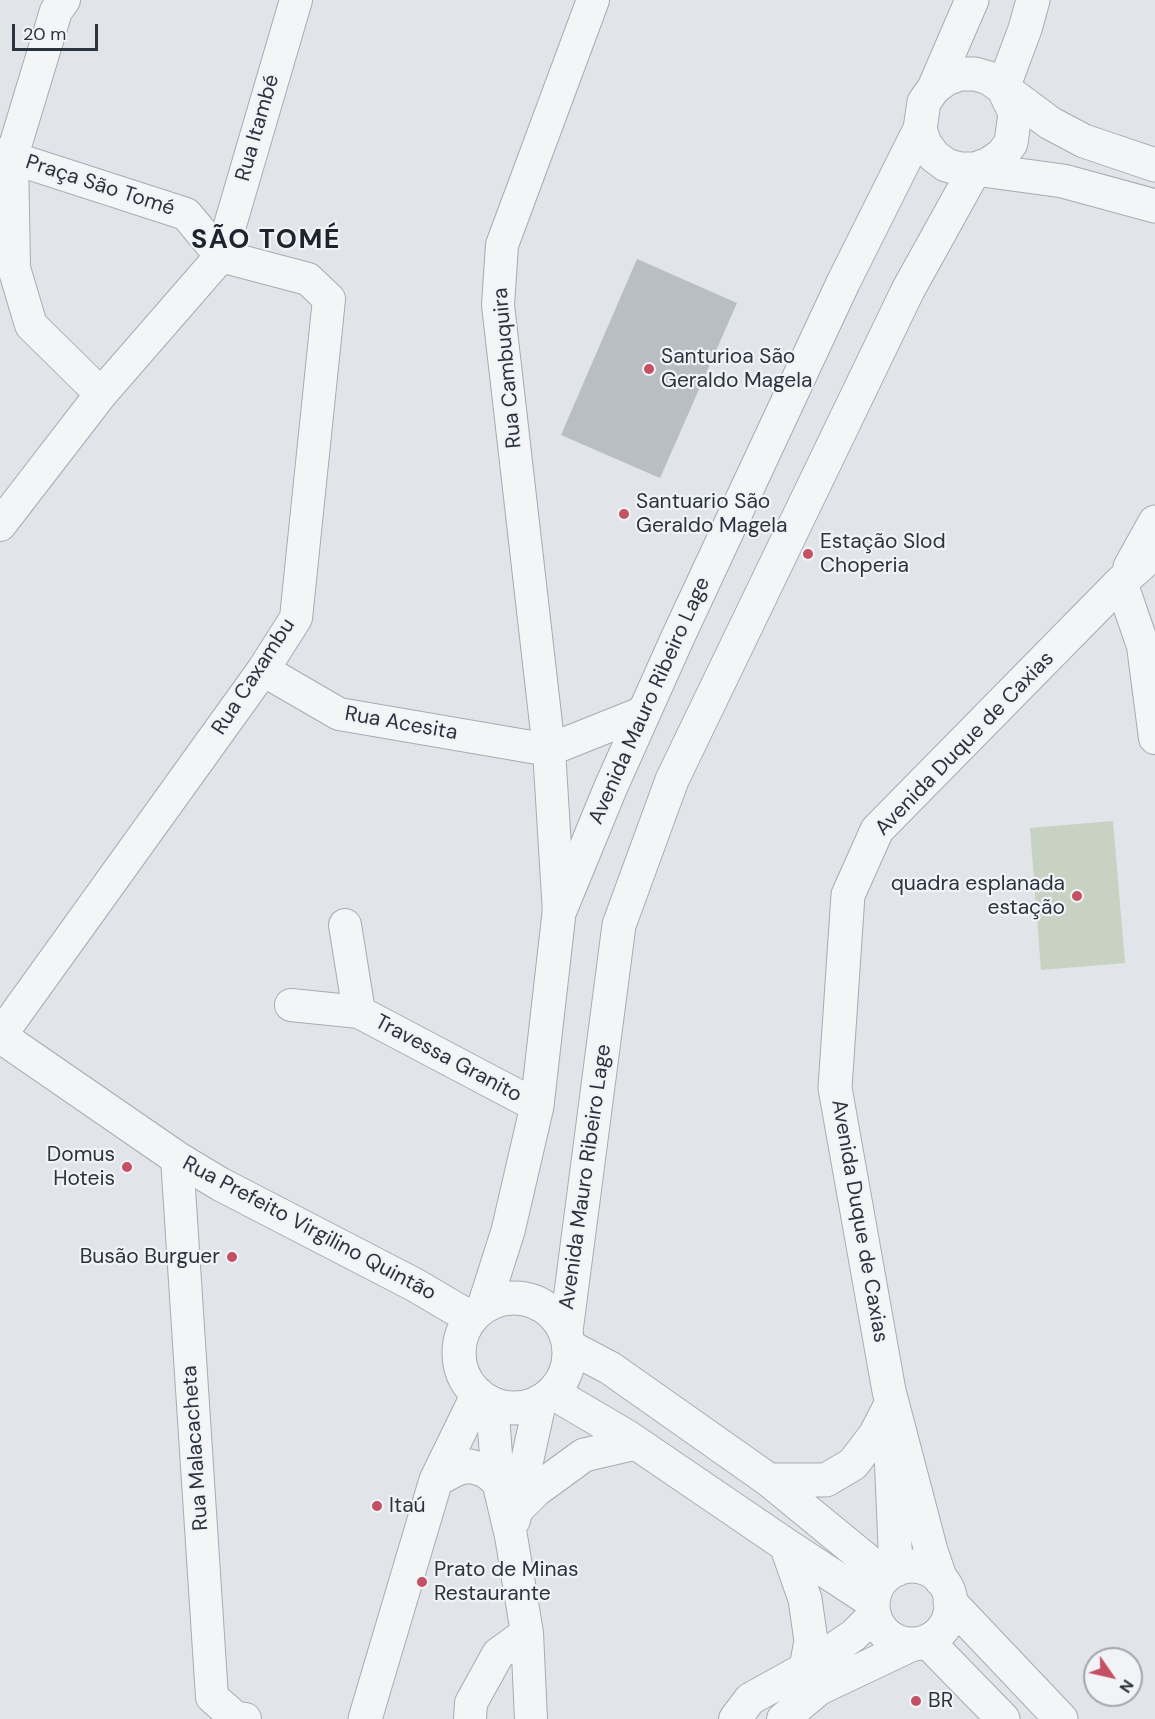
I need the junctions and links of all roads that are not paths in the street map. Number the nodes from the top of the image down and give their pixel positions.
1 (64, 0) edge
2 (296, 0) edge
3 (593, 0) edge
4 (972, 0) edge
5 (1033, 0) edge
6 (934, 88) junction
7 (1003, 88) junction
8 (920, 129) junction
9 (6, 155) edge
10 (1155, 165) edge
11 (975, 169) junction
12 (1155, 206) edge
13 (221, 256) junction
14 (101, 394) junction
15 (1155, 522) edge
16 (0, 525) edge
17 (1155, 552) edge
18 (1121, 582) junction
19 (1149, 645) edge
20 (263, 670) junction
21 (644, 712) junction
22 (1155, 738) edge
23 (549, 750) junction
24 (559, 913) junction
25 (345, 925) dead end
26 (291, 1005) dead end
27 (359, 1012) junction
28 (0, 1036) edge
29 (537, 1106) junction
30 (177, 1158) junction
31 (477, 1312) junction
32 (568, 1339) junction
33 (546, 1397) junction
34 (889, 1398) junction
35 (485, 1399) junction
36 (636, 1443) junction
37 (436, 1480) junction
38 (770, 1480) junction
39 (498, 1481) junction
40 (514, 1523) junction
41 (786, 1545) junction
42 (882, 1591) junction
43 (946, 1591) junction
44 (527, 1633) junction
45 (920, 1642) junction
46 (806, 1668) junction
47 (245, 1719) edge
48 (365, 1719) edge
49 (470, 1719) edge
50 (531, 1719) edge
51 (735, 1719) edge
52 (783, 1719) edge
53 (1003, 1719) edge
54 (1062, 1719) edge

1 - 9 street
2 - 13 street, Rua Itambé
3 - 23 street, Rua Cambuquira
4 - 6 street, Avenida Mauro Ribeiro Lage
5 - 7 street
6 - 7 street
6 - 8 street, Avenida Mauro Ribeiro Lage
7 - 10 street
7 - 11 street
8 - 11 street
8 - 21 street, Avenida Mauro Ribeiro Lage
9 - 13 street, Praça São Tomé
9 - 14 street, Praça São Tomé
11 - 12 street
11 - 32 street, Avenida Mauro Ribeiro Lage
13 - 14 street
13 - 20 street, Rua Caxambu
14 - 16 street
15 - 18 street, Avenida Duque de Caxias
17 - 18 street, Avenida Duque de Caxias
18 - 19 street
18 - 34 street, Avenida Duque de Caxias
19 - 22 street
20 - 23 street, Rua Acesita
20 - 28 street, Rua Caxambu
21 - 23 street
21 - 24 street, Avenida Mauro Ribeiro Lage
23 - 24 street, Rua Cambuquira
24 - 29 street, Avenida Mauro Ribeiro Lage
25 - 27 street, Travessa Granito
26 - 27 street, Travessa Granito
27 - 29 street, Travessa Granito
28 - 30 street, Rua Prefeito Virgilino Quintão
29 - 31 street, Avenida Mauro Ribeiro Lage
30 - 31 street, Rua Prefeito Virgilino Quintão
30 - 47 street, Rua Malacacheta
31 - 32 street
31 - 35 street
32 - 33 street
32 - 38 street
33 - 35 street
33 - 36 street
33 - 40 street
34 - 38 street
34 - 42 street, Avenida Duque de Caxias
34 - 43 street, Avenida Duque de Caxias
35 - 37 street
35 - 39 street
36 - 40 street
36 - 41 street
37 - 39 street
37 - 48 street
38 - 42 street
39 - 40 street
40 - 44 street
41 - 42 street
41 - 46 street
42 - 43 street
42 - 45 street
42 - 46 street
43 - 45 street
43 - 54 street
44 - 49 street
44 - 50 street
45 - 52 street
45 - 53 street
46 - 51 street

